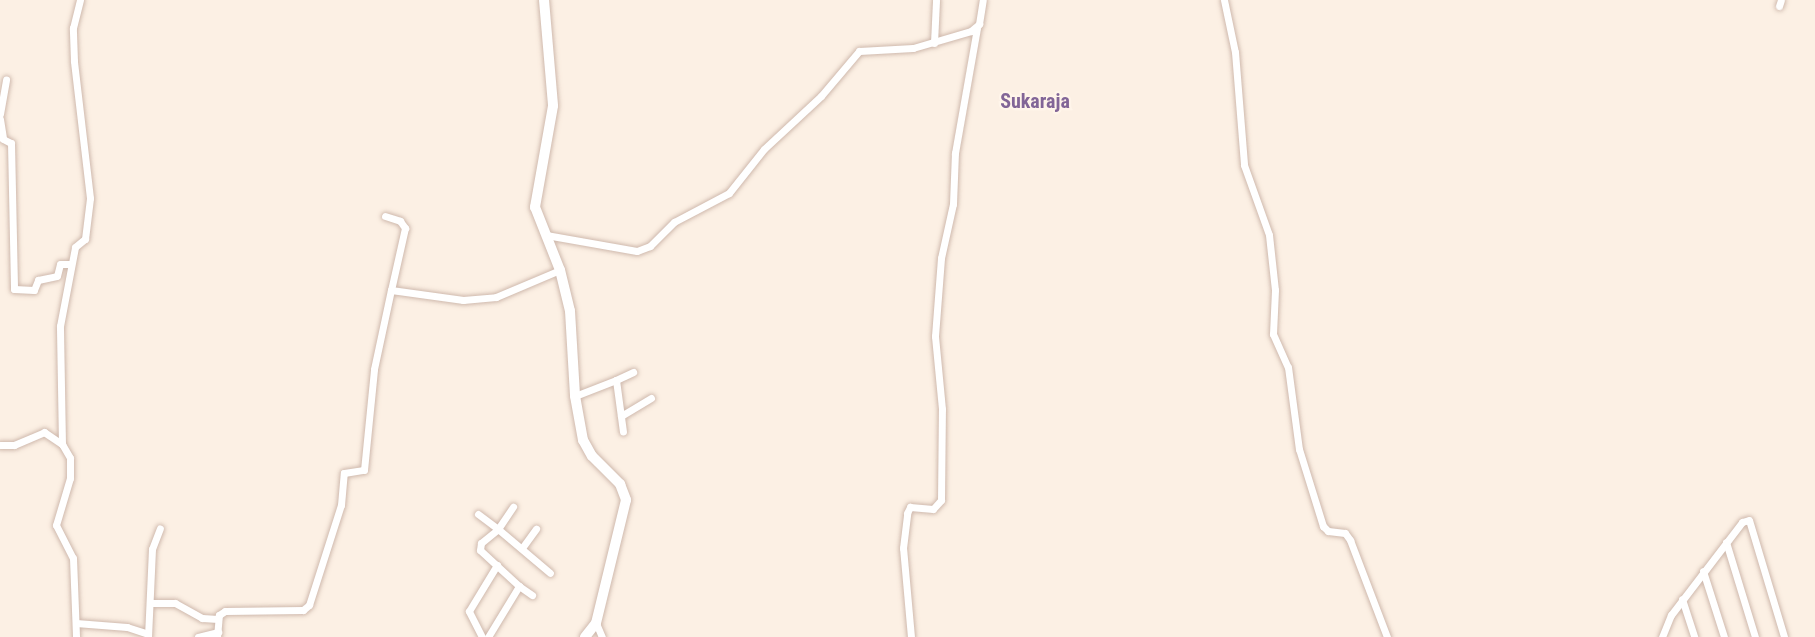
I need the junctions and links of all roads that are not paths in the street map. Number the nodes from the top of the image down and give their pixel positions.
1 (80, 0) edge
2 (544, 0) edge
3 (936, 0) edge
4 (983, 0) edge
5 (1224, 0) edge
6 (977, 28) junction
7 (934, 43) junction
8 (6, 81) dead end
9 (0, 114) edge
10 (0, 119) edge
11 (386, 216) dead end
12 (546, 235) junction
13 (71, 264) junction
14 (560, 270) junction
15 (391, 290) junction
16 (633, 372) dead end
17 (616, 380) junction
18 (575, 396) junction
19 (651, 398) dead end
20 (621, 416) junction
21 (623, 432) dead end
22 (62, 444) junction
23 (0, 445) edge
24 (513, 507) dead end
25 (478, 514) dead end
26 (160, 528) dead end
27 (498, 529) junction
28 (536, 529) dead end
29 (1726, 542) junction
30 (522, 548) junction
31 (497, 565) junction
32 (1703, 571) junction
33 (550, 573) dead end
34 (519, 586) junction
35 (532, 595) dead end
36 (1682, 600) junction
37 (150, 603) junction
38 (218, 619) junction
39 (596, 622) junction
40 (76, 623) junction
41 (217, 634) edge
42 (148, 635) edge
43 (76, 637) edge
44 (198, 637) edge
45 (482, 637) edge
46 (488, 637) edge
47 (585, 637) edge
48 (602, 637) edge
49 (911, 637) edge
50 (1387, 637) edge
51 (1662, 637) edge
52 (1694, 637) edge
53 (1725, 637) edge
54 (1755, 637) edge
55 (1784, 637) edge

1 - 13 street
2 - 12 main road
3 - 7 street
4 - 6 street
5 - 50 street
6 - 7 street
6 - 49 street
7 - 12 street
8 - 9 street
10 - 13 street
11 - 15 street
12 - 14 main road
13 - 22 street
14 - 15 street
14 - 18 main road
15 - 38 street
16 - 17 street
17 - 18 street
17 - 20 street
18 - 39 main road
19 - 20 street
20 - 21 street
22 - 23 street
22 - 40 street
24 - 27 street
25 - 27 street
26 - 37 street
27 - 30 street
27 - 31 street
28 - 30 street
29 - 32 street
29 - 54 street
29 - 55 street
30 - 33 street
31 - 34 street
31 - 45 street
32 - 36 street
32 - 53 street
34 - 35 street
34 - 46 street
36 - 51 street
36 - 52 street
37 - 38 street
37 - 42 street
38 - 41 street
39 - 47 main road
39 - 48 street
40 - 42 street
40 - 43 street
41 - 44 street

